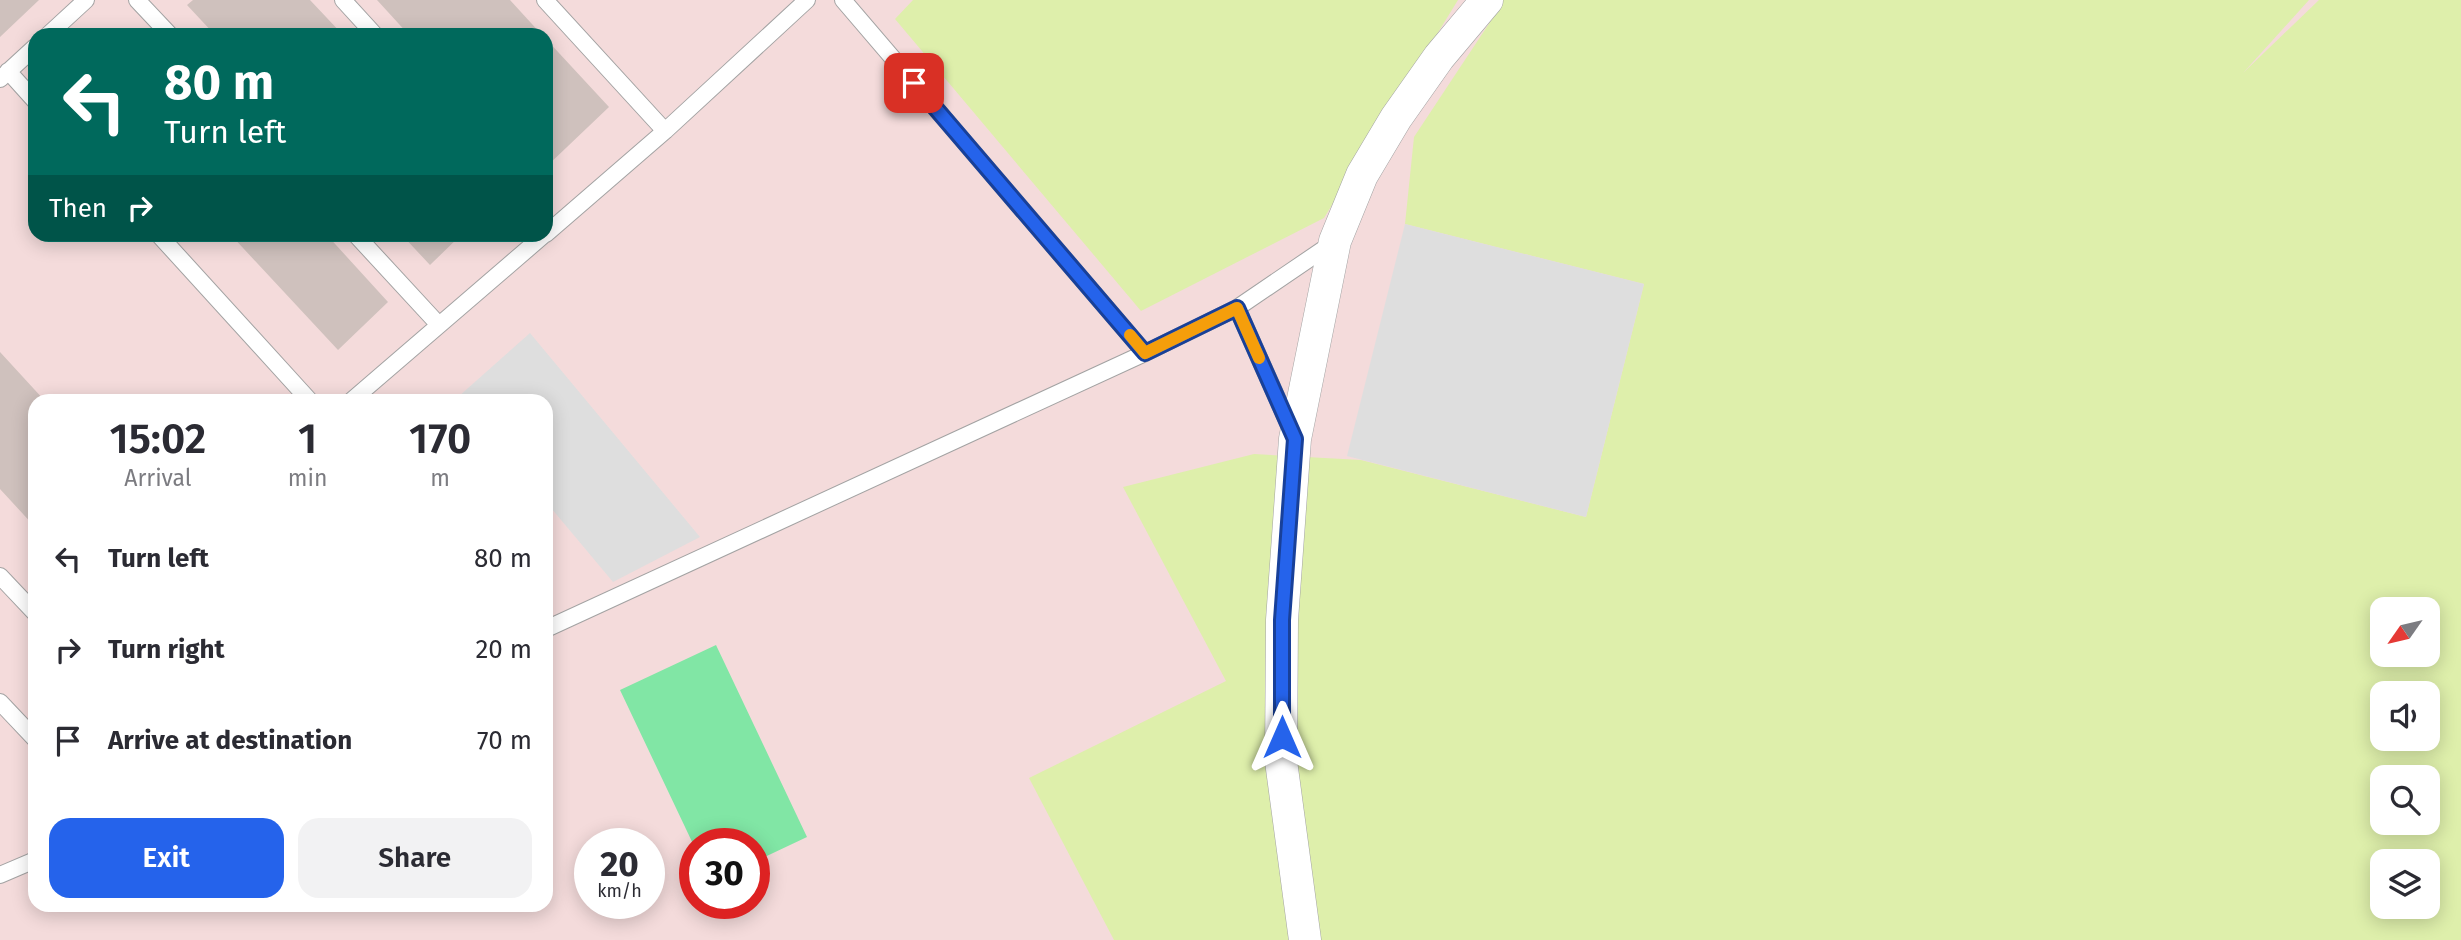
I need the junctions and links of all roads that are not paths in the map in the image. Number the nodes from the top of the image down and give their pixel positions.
1 (86, 0) edge
2 (137, 0) edge
3 (343, 0) edge
4 (545, 0) edge
5 (807, 0) edge
6 (843, 0) edge
7 (1487, 0) edge
8 (56, 28) edge
9 (163, 28) edge
10 (369, 28) edge
11 (28, 53) edge
12 (4, 75) edge
13 (28, 95) edge
14 (665, 131) junction
15 (553, 225) edge
16 (1335, 241) junction
17 (165, 242) edge
18 (362, 242) edge
19 (534, 242) edge
20 (1237, 308) junction
21 (439, 326) junction
22 (1145, 353) junction
23 (304, 394) edge
24 (359, 394) edge
25 (1295, 439) junction
26 (0, 576) edge
27 (28, 606) edge
28 (553, 626) edge
29 (0, 702) edge
30 (28, 732) edge
31 (28, 863) edge
32 (0, 875) edge
33 (1305, 940) edge

1 - 8 lane
2 - 9 lane
3 - 10 lane
4 - 14 lane
5 - 14 lane
6 - 22 lane
7 - 16 street
11 - 12 lane
12 - 13 lane
14 - 15 lane
16 - 20 lane
16 - 25 street
17 - 23 lane
18 - 21 lane
19 - 21 lane
20 - 22 lane
20 - 25 lane
21 - 24 lane
22 - 28 lane
25 - 33 street
26 - 27 lane
29 - 30 lane
31 - 32 lane

